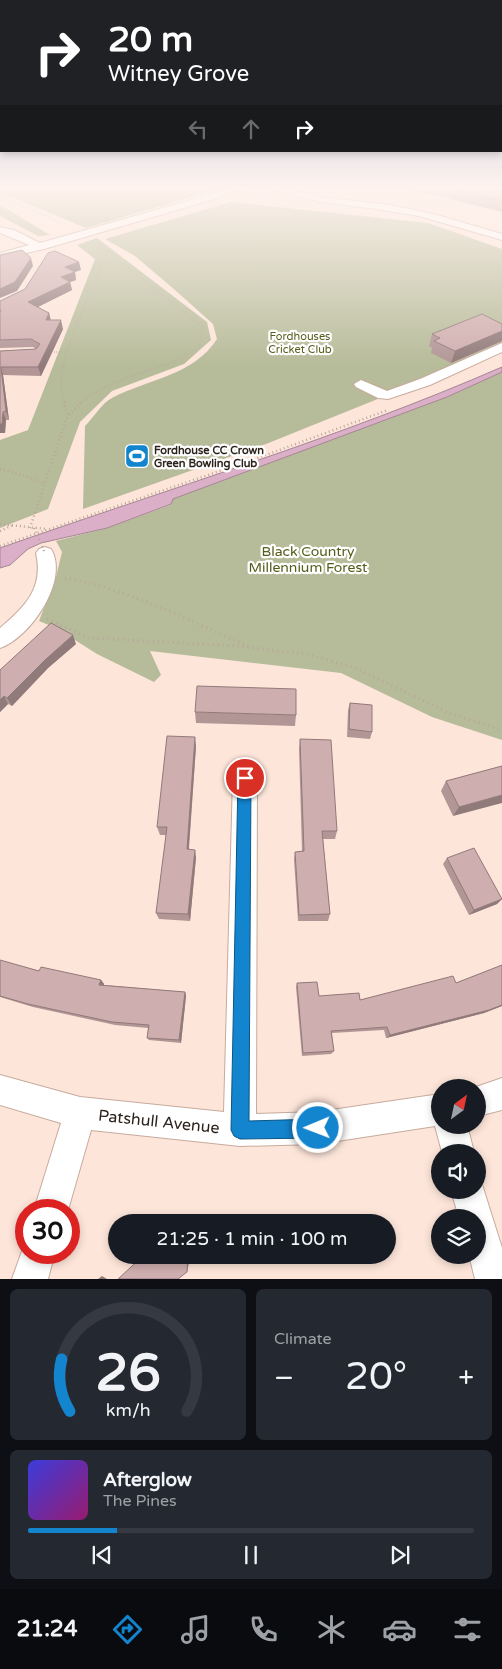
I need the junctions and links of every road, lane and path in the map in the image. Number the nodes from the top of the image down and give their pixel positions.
1 (33, 248) edge
2 (103, 248) edge
3 (107, 251) junction
4 (0, 256) edge
5 (502, 347) edge
6 (41, 352) edge
7 (66, 352) junction
8 (361, 384) dead end
9 (391, 409) dead end
10 (68, 416) junction
11 (0, 469) edge
12 (44, 484) junction
13 (0, 524) edge
14 (14, 525) junction
15 (32, 528) junction
16 (48, 529) junction
17 (0, 531) edge
18 (0, 546) edge
19 (45, 553) joint
20 (47, 575) junction
21 (28, 612) junction
22 (0, 640) edge
23 (254, 648) junction
24 (502, 730) edge
25 (245, 778) dead end
26 (0, 1090) edge
27 (502, 1094) edge
28 (486, 1099) edge
29 (431, 1111) edge
30 (80, 1113) junction
31 (240, 1130) junction
32 (54, 1199) edge
33 (486, 1255) edge
34 (34, 1264) edge
35 (30, 1279) edge
36 (492, 1279) edge

1 - 4 street
2 - 3 path
3 - 7 path
3 - 10 path
5 - 8 street
6 - 7 path
7 - 10 path
9 - 16 path
10 - 12 path
11 - 12 path
12 - 15 path
13 - 14 path
14 - 15 path
14 - 17 path
15 - 16 path
15 - 19 path, bridge
16 - 18 path
19 - 20 street
20 - 21 street
20 - 23 path
21 - 22 street
21 - 23 path
23 - 24 path
25 - 31 street
26 - 30 street, Patshull Avenue
27 - 28 street
29 - 31 street, Patshull Avenue
30 - 31 street, Patshull Avenue
30 - 32 street
33 - 36 street
34 - 35 street

